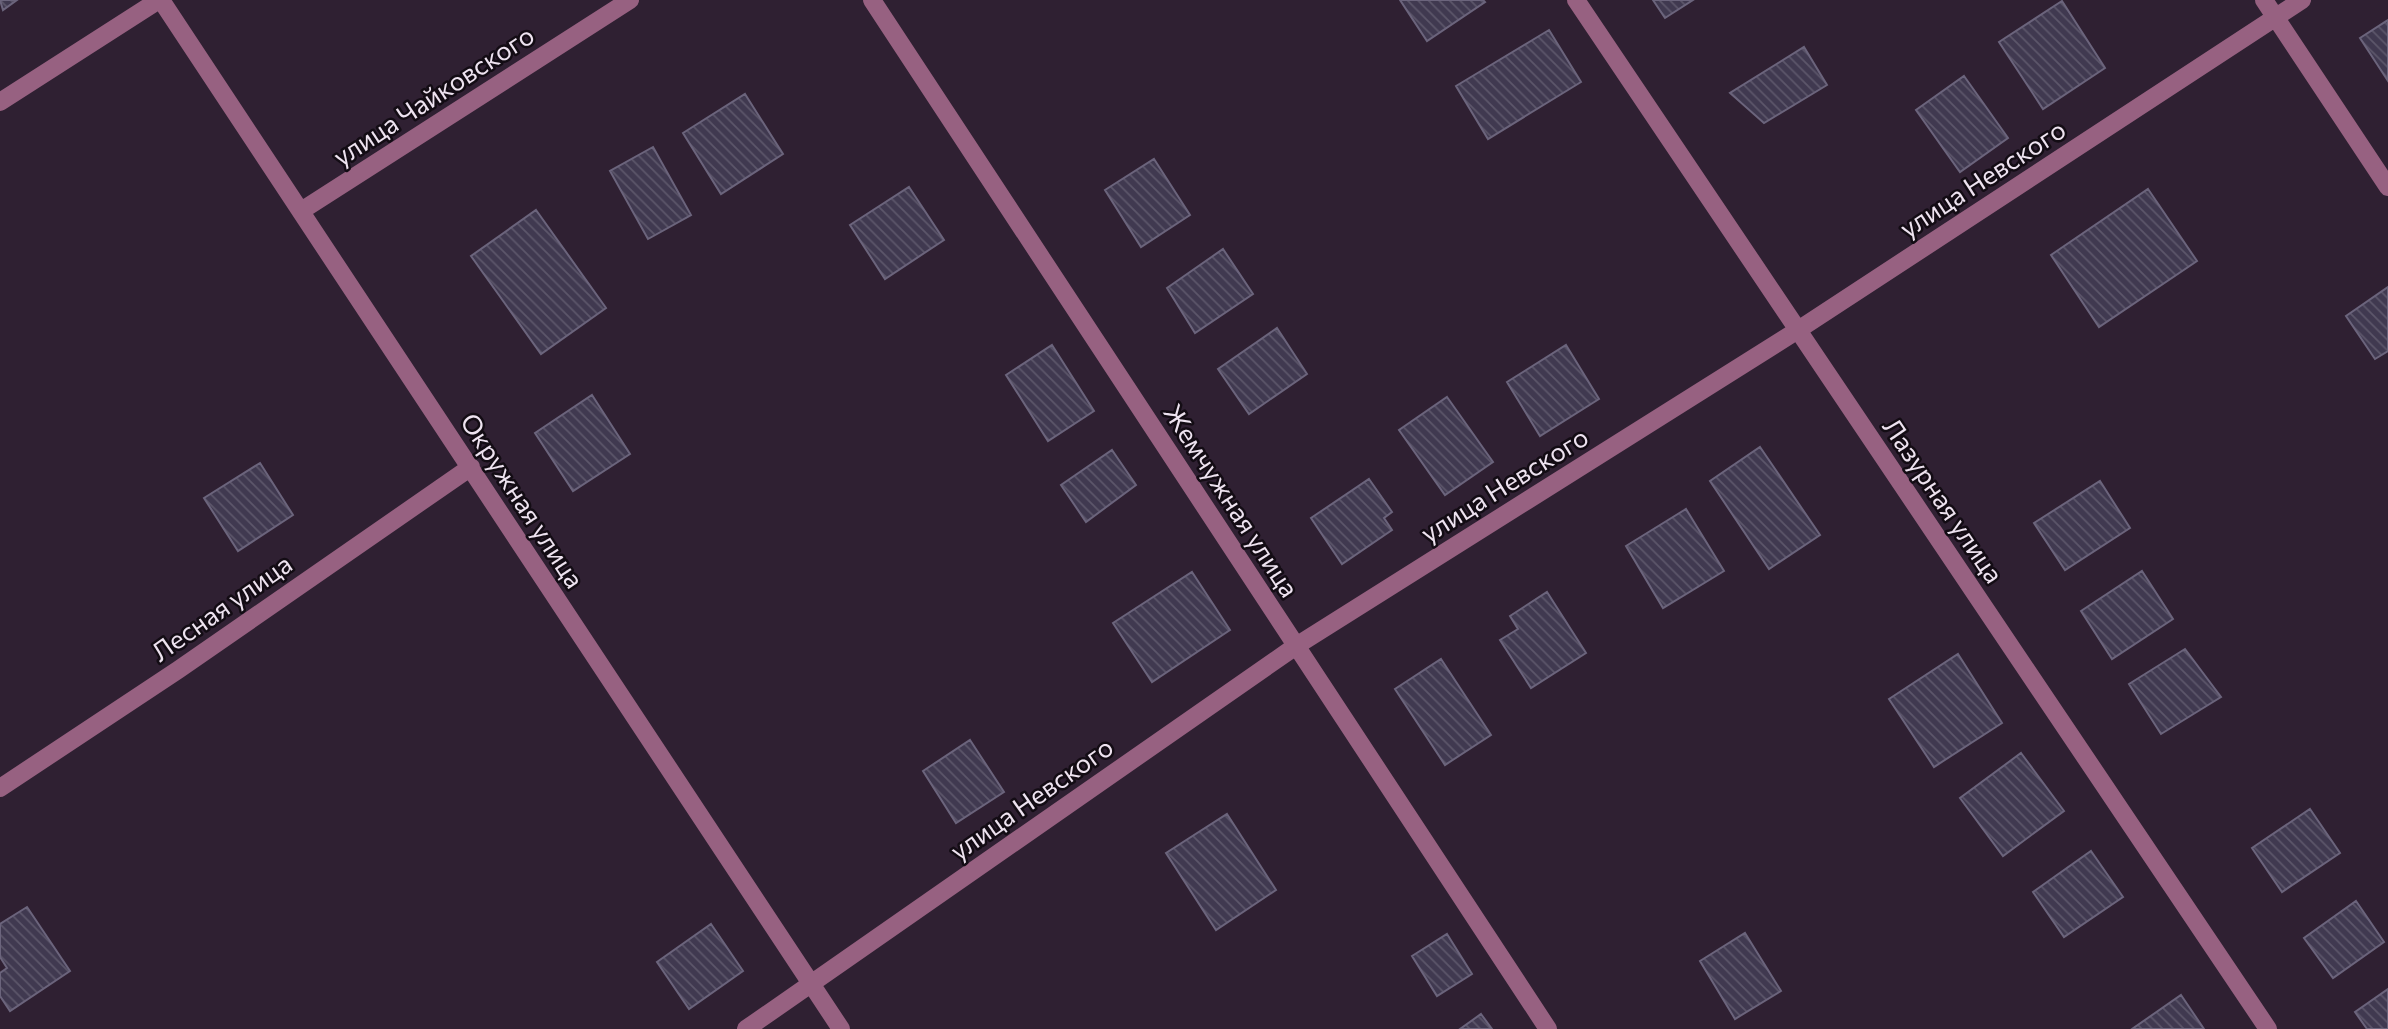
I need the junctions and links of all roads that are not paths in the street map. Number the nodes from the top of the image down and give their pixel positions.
1 (160, 0) edge
2 (630, 0) edge
3 (872, 0) edge
4 (1576, 0) edge
5 (2264, 0) edge
6 (2302, 0) edge
7 (2276, 18) junction
8 (0, 102) edge
9 (2388, 187) edge
10 (301, 211) junction
11 (1798, 330) junction
12 (471, 467) junction
13 (1296, 646) junction
14 (0, 788) edge
15 (811, 984) junction
16 (746, 1029) edge
17 (841, 1029) edge
18 (1548, 1029) edge
19 (2268, 1029) edge

1 - 8 street
1 - 10 street, Окружная улица
2 - 10 street, улица Чайковского
3 - 13 street, Жемчужная улица
4 - 11 street, Лазурная улица
5 - 7 street
6 - 7 street, улица Невского
7 - 9 street
7 - 11 street, улица Невского
10 - 12 street, Окружная улица
11 - 13 street, улица Невского
11 - 19 street, Лазурная улица
12 - 14 street, Лесная улица
12 - 15 street, Окружная улица
13 - 15 street, улица Невского
13 - 18 street, Жемчужная улица
15 - 16 street, улица Невского
15 - 17 street, Окружная улица

